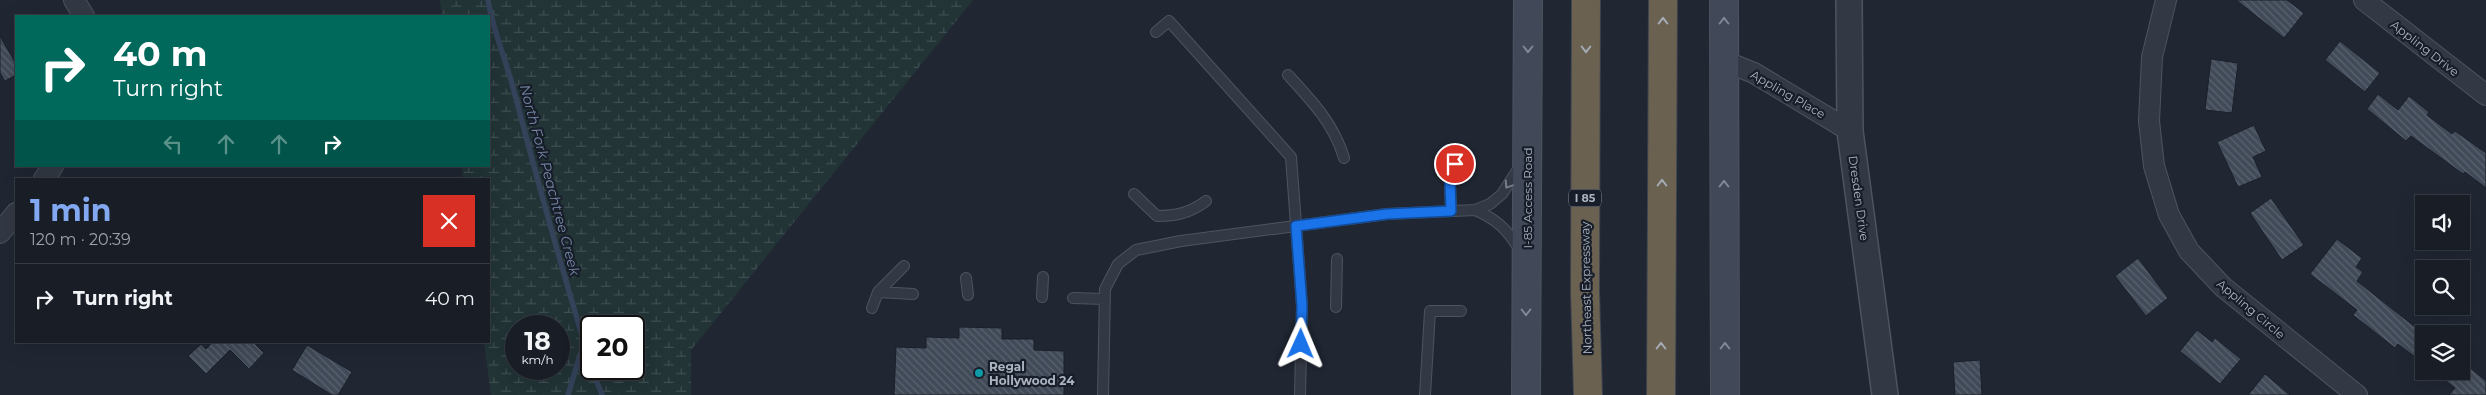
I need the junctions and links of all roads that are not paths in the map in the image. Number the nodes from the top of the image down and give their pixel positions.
1 (74, 0) edge
2 (1528, 0) edge
3 (1586, 0) edge
4 (1664, 0) edge
5 (1724, 0) edge
6 (1849, 0) edge
7 (2166, 0) edge
8 (2364, 0) edge
9 (83, 15) edge
10 (1156, 32) dead end
11 (1724, 61) junction
12 (1288, 75) dead end
13 (2486, 96) edge
14 (1850, 131) junction
15 (1528, 148) junction
16 (1344, 158) dead end
17 (1455, 164) dead end
18 (52, 167) edge
19 (45, 178) edge
20 (1134, 194) dead end
21 (1206, 201) dead end
22 (1475, 210) junction
23 (1451, 211) junction
24 (15, 214) edge
25 (1296, 226) junction
26 (0, 233) edge
27 (1337, 259) dead end
28 (1527, 263) junction
29 (904, 266) dead end
30 (1043, 277) dead end
31 (966, 278) dead end
32 (878, 292) junction
33 (914, 294) dead end
34 (968, 295) dead end
35 (1042, 297) dead end
36 (1073, 298) dead end
37 (1105, 299) junction
38 (1336, 307) dead end
39 (872, 308) dead end
40 (1461, 311) dead end
41 (1103, 395) edge
42 (1300, 395) edge
43 (1425, 395) edge
44 (1526, 395) edge
45 (1588, 395) edge
46 (1661, 395) edge
47 (1725, 395) edge
48 (1885, 395) edge
49 (2357, 395) edge

1 - 9 street
2 -> 15 main road, I-85 Access Road
3 -> 45 highway, Northeast Expressway / I 85
46 -> 4 highway
11 -> 5 main road
6 - 14 street, Dresden Drive
7 - 49 street, Appling Circle
8 - 13 street, Appling Drive
10 - 25 lane
11 - 14 street, Appling Place
47 -> 11 main road
12 - 16 lane
14 - 48 street, Dresden Drive
15 -> 22 lane
15 - 28 main road, I-85 Access Road
17 - 23 lane
18 - 19 street
20 - 21 lane
22 - 23 lane
22 - 28 lane
23 - 25 lane
24 - 26 street
25 - 37 lane
25 - 42 lane
27 - 38 lane
28 -> 44 main road, I-85 Access Road
29 - 32 lane
30 - 35 lane
31 - 34 lane
32 - 33 lane
32 - 39 lane
36 - 37 lane
37 - 41 lane
40 - 43 lane

